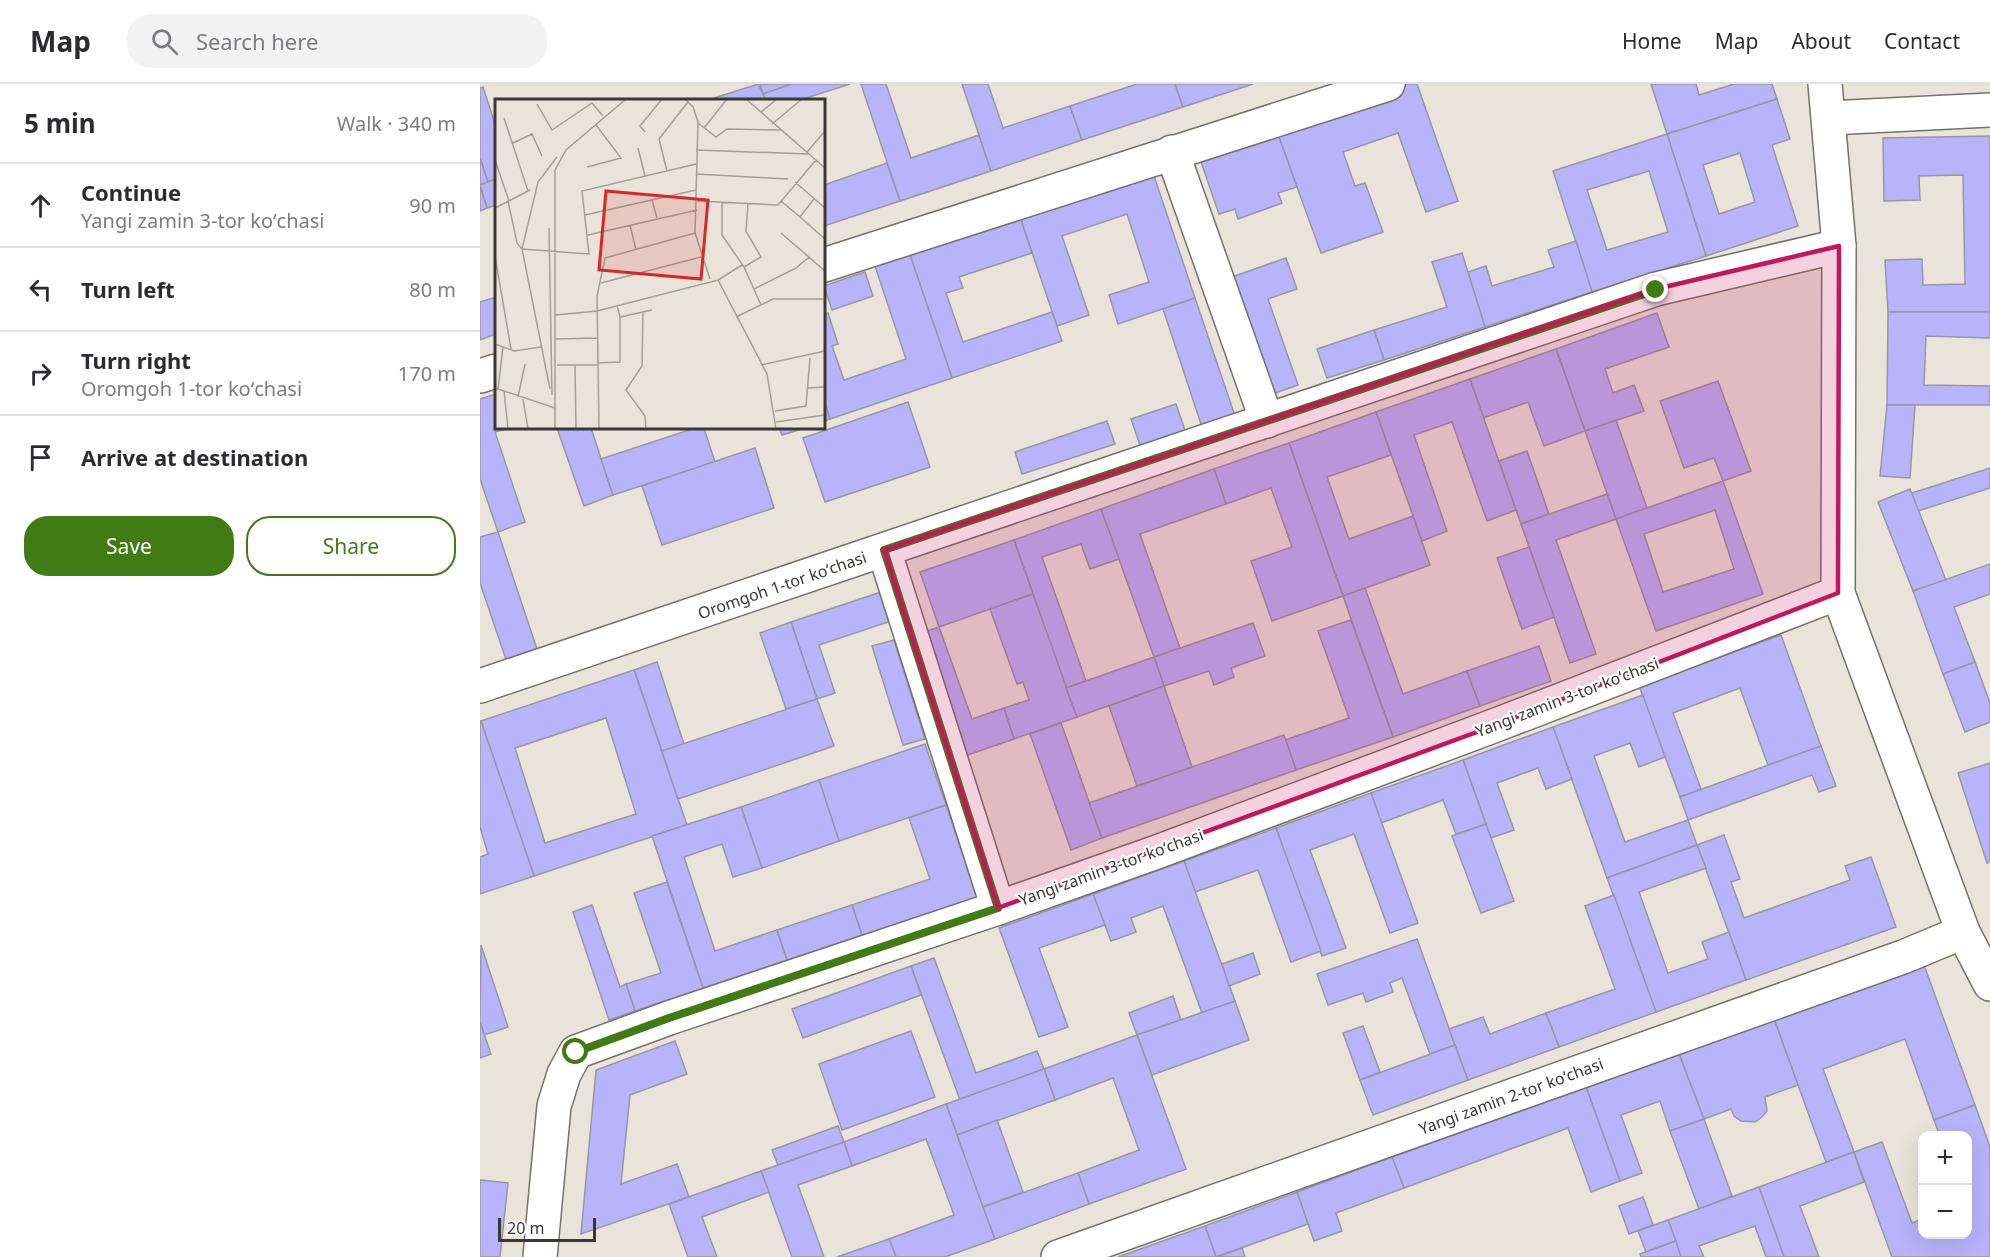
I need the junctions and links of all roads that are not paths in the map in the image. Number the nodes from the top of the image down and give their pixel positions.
1 (1388, 84) edge
2 (1825, 84) edge
3 (1990, 110) edge
4 (1829, 118) junction
5 (1172, 152) junction
6 (1839, 246) junction
7 (825, 265) edge
8 (495, 371) edge
9 (480, 376) edge
10 (1267, 421) junction
11 (884, 550) junction
12 (1838, 592) junction
13 (480, 686) edge
14 (998, 908) junction
15 (1963, 932) junction
16 (1990, 984) edge
17 (540, 1257) edge
18 (1058, 1257) edge

1 - 5 street
2 - 4 street
3 - 4 street
4 - 6 street
5 - 7 street
5 - 10 street
6 - 10 street, Oromgoh 1-tor koʻchasi
6 - 12 street
8 - 9 street
10 - 11 street, Oromgoh 1-tor koʻchasi
11 - 13 street, Oromgoh 1-tor koʻchasi
11 - 14 street
12 - 14 street, Yangi zamin 3-tor koʻchasi
12 - 15 street
14 - 17 street, Yangi zamin 3-tor koʻchasi
15 - 16 street
15 - 18 street, Yangi zamin 2-tor koʻchasi

